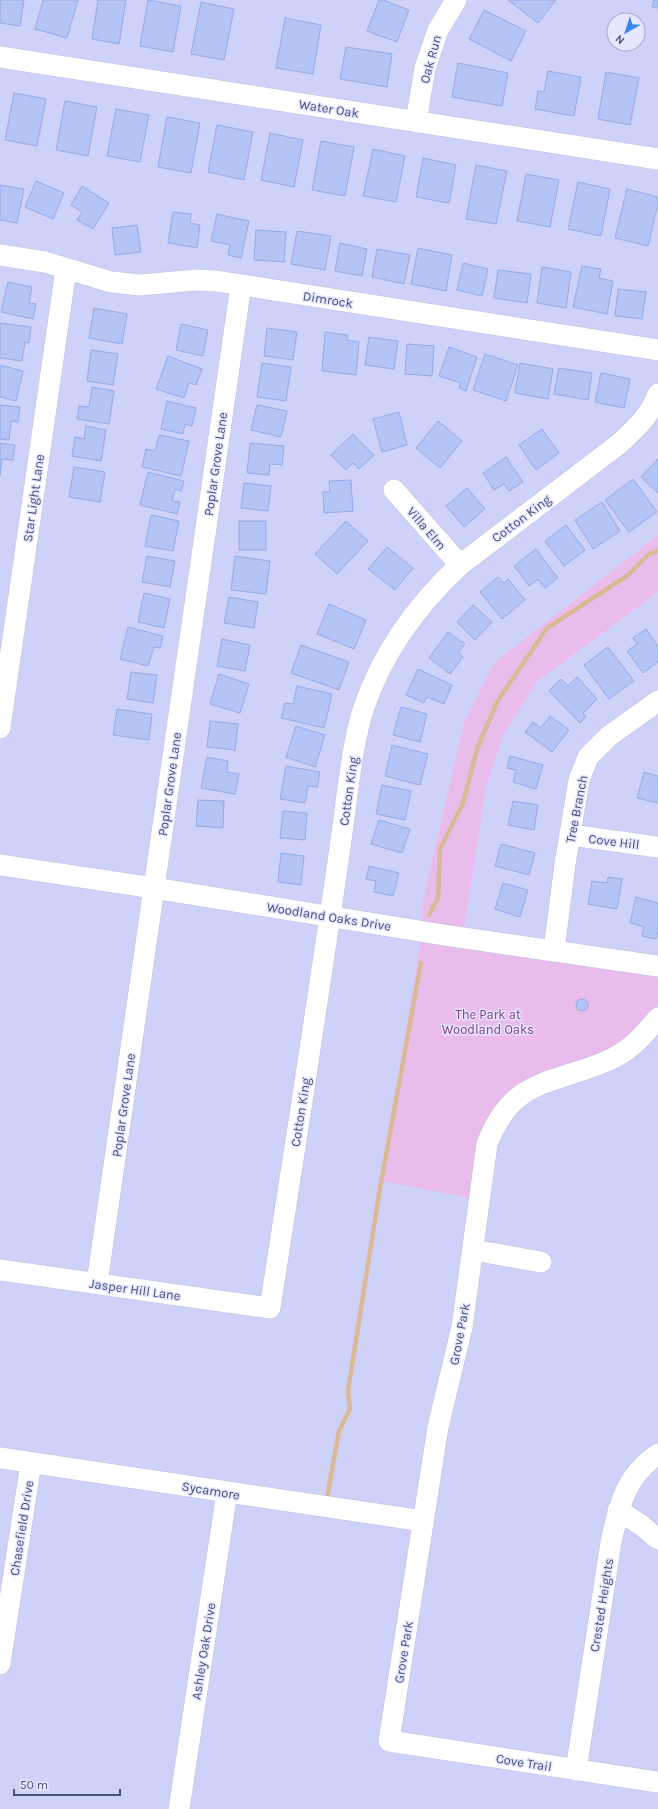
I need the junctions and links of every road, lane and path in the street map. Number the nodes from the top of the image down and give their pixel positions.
1 (456, 0) edge
2 (0, 57) edge
3 (416, 122) junction
4 (658, 160) edge
5 (0, 255) edge
6 (66, 269) junction
7 (241, 285) junction
8 (658, 350) edge
9 (658, 394) edge
10 (394, 490) dead end
11 (460, 565) junction
12 (658, 701) edge
13 (0, 728) edge
14 (571, 836) junction
15 (658, 847) edge
16 (0, 865) edge
17 (154, 888) junction
18 (330, 916) junction
19 (554, 950) junction
20 (658, 966) edge
21 (658, 1018) edge
22 (473, 1250) junction
23 (541, 1262) dead end
24 (0, 1270) edge
25 (97, 1283) junction
26 (270, 1308) joint
27 (658, 1454) edge
28 (0, 1458) edge
29 (31, 1463) junction
30 (227, 1492) junction
31 (618, 1510) junction
32 (423, 1521) junction
33 (658, 1539) edge
34 (0, 1664) edge
35 (389, 1741) joint
36 (576, 1770) junction
37 (658, 1782) edge
38 (179, 1809) edge

1 - 3 street, Oak Run
2 - 3 street, Water Oak
3 - 4 street, Water Oak
5 - 6 street, Dimrock
6 - 7 street, Dimrock
6 - 13 street, Star Light Lane
7 - 8 street, Dimrock
7 - 17 street, Poplar Grove Lane
9 - 11 street, Cotton King
10 - 11 street, Villa Elm
11 - 18 street, Cotton King
12 - 14 street, Tree Branch
14 - 15 street, Cove Hill
14 - 19 street, Tree Branch
16 - 17 street, Woodland Oaks Drive
17 - 18 street, Woodland Oaks Drive
17 - 25 street, Poplar Grove Lane
18 - 19 street, Woodland Oaks Drive
18 - 26 street, Cotton King
19 - 20 street, Woodland Oaks Drive
21 - 22 street, Grove Park
22 - 23 street
22 - 32 street, Grove Park
24 - 25 street, Jasper Hill Lane
25 - 26 street, Jasper Hill Lane
27 - 31 street, Crested Heights
28 - 29 street, Sycamore
29 - 30 street, Sycamore
29 - 34 street, Chasefield Drive
30 - 32 street, Sycamore
30 - 38 street, Ashley Oak Drive
31 - 33 street
31 - 36 street, Crested Heights
32 - 35 street, Grove Park
35 - 36 street, Cove Trail
36 - 37 street, Cove Trail

